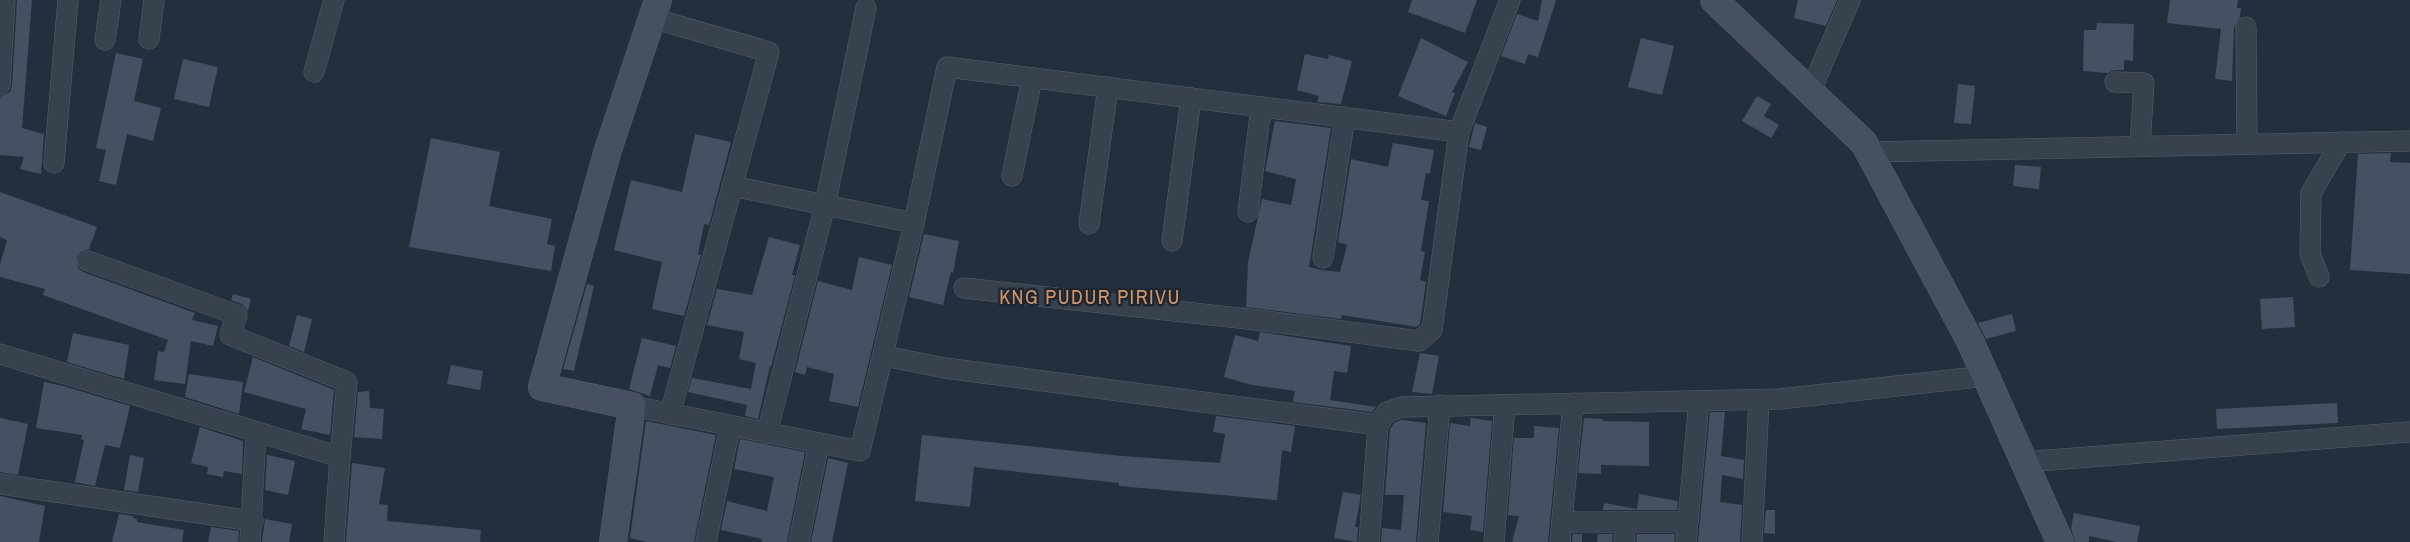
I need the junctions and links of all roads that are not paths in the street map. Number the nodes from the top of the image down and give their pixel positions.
1 (5, 0) edge
2 (68, 0) edge
3 (111, 0) edge
4 (154, 0) edge
5 (334, 0) edge
6 (1510, 0) edge
7 (1714, 0) edge
8 (1850, 0) edge
9 (866, 8) dead end
10 (655, 9) edge
11 (2246, 27) dead end
12 (148, 39) dead end
13 (105, 40) dead end
14 (314, 72) dead end
15 (1032, 78) junction
16 (2115, 82) dead end
17 (0, 86) edge
18 (1108, 87) junction
19 (1810, 92) junction
20 (1191, 98) junction
21 (1261, 107) junction
22 (1346, 117) junction
23 (1459, 132) junction
24 (2410, 141) edge
25 (2341, 142) junction
26 (2247, 144) junction
27 (2140, 146) junction
28 (1868, 152) junction
29 (54, 164) dead end
30 (1012, 176) dead end
31 (732, 186) junction
32 (825, 205) junction
33 (1248, 213) dead end
34 (914, 223) junction
35 (1089, 224) dead end
36 (1172, 241) dead end
37 (1323, 258) dead end
38 (88, 261) dead end
39 (2319, 277) dead end
40 (964, 288) dead end
41 (0, 354) edge
42 (884, 356) junction
43 (1986, 376) junction
44 (1759, 400) junction
45 (1699, 401) junction
46 (1573, 403) junction
47 (1440, 405) junction
48 (1505, 405) junction
49 (632, 406) junction
50 (670, 414) junction
51 (1378, 425) junction
52 (730, 427) junction
53 (256, 432) junction
54 (2410, 432) edge
55 (767, 433) junction
56 (819, 443) junction
57 (340, 457) junction
58 (2024, 462) junction
59 (0, 484) edge
60 (252, 521) junction
61 (1688, 522) junction
62 (1561, 532) edge
63 (1625, 532) edge
64 (250, 542) edge
65 (334, 542) edge
66 (613, 542) edge
67 (706, 542) edge
68 (799, 542) edge
69 (1369, 542) edge
70 (1428, 542) edge
71 (1494, 542) edge
72 (1686, 542) edge
73 (1752, 542) edge
74 (2060, 542) edge

1 - 17 street
2 - 29 street
3 - 13 street
4 - 12 street
5 - 14 street
6 - 23 street
7 - 19 main road
8 - 19 street
9 - 32 street
10 - 31 street
10 - 49 main road
11 - 26 street
15 - 18 street
15 - 30 street
15 - 34 street
16 - 27 street
18 - 20 street
18 - 35 street
19 - 28 main road
20 - 21 street
20 - 36 street
21 - 22 street
21 - 33 street
22 - 23 street
22 - 37 street
23 - 40 street
24 - 25 street
25 - 26 street
25 - 39 street
26 - 27 street
27 - 28 street
28 - 43 main road
31 - 32 street
31 - 50 street
32 - 34 street
32 - 55 street
34 - 42 street
38 - 57 street
41 - 53 street
42 - 51 street
42 - 56 street
43 - 44 street
43 - 58 main road
44 - 45 street
44 - 73 street
45 - 46 street
45 - 61 street
46 - 48 street
46 - 62 street
47 - 48 street
47 - 51 street
47 - 70 street
48 - 71 street
49 - 50 street
49 - 66 main road
50 - 52 street
51 - 69 street
52 - 55 street
52 - 67 street
53 - 57 street
53 - 60 street
54 - 58 street
55 - 56 street
56 - 68 street
57 - 65 street
58 - 74 main road
59 - 60 street
60 - 64 street
61 - 63 street
61 - 72 street
62 - 63 street

